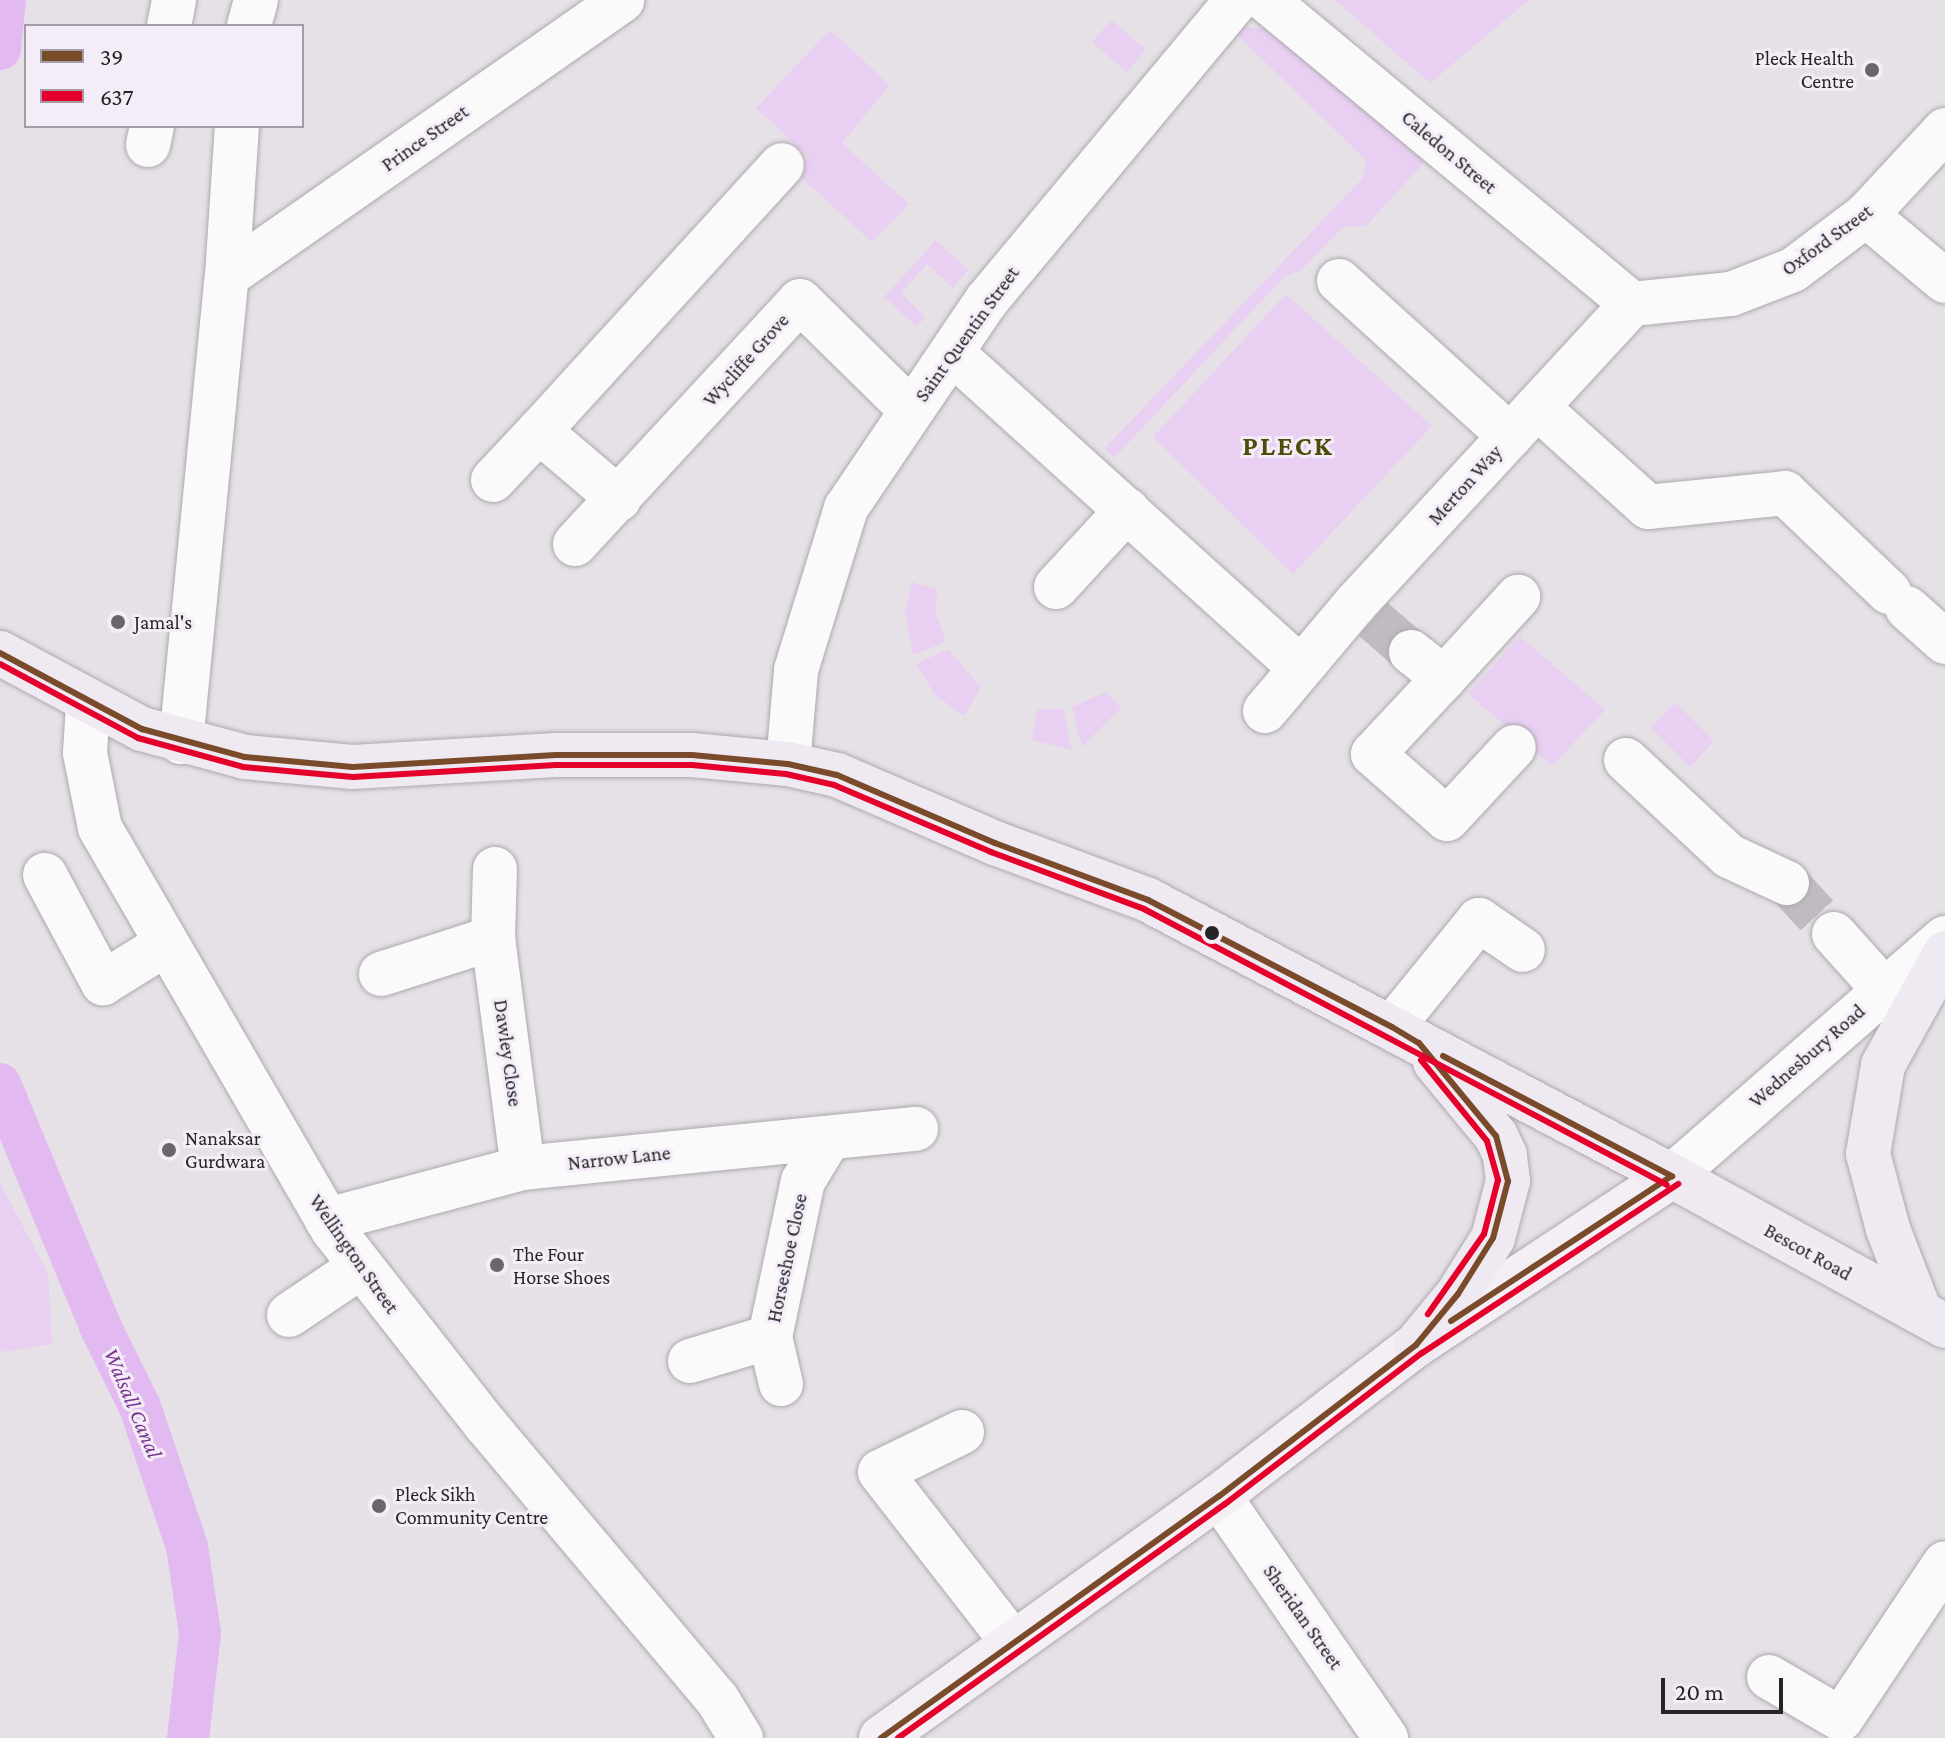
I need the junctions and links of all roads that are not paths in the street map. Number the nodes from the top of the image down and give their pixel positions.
1 (174, 0) edge
2 (256, 0) edge
3 (622, 0) edge
4 (1237, 0) edge
5 (1266, 0) edge
6 (169, 24) edge
7 (250, 24) edge
8 (237, 128) edge
9 (1945, 130) edge
10 (782, 165) dead end
11 (1866, 215) junction
12 (227, 276) junction
13 (1339, 281) dead end
14 (1945, 281) edge
15 (1632, 304) junction
16 (952, 353) junction
17 (911, 410) junction
18 (1524, 422) junction
19 (539, 431) junction
20 (493, 480) dead end
21 (619, 499) junction
22 (1127, 510) junction
23 (575, 544) dead end
24 (1056, 587) dead end
25 (1518, 597) dead end
26 (1945, 642) edge
27 (3, 656) edge
28 (1301, 668) junction
29 (88, 704) junction
30 (1265, 711) dead end
31 (181, 742) junction
32 (1514, 747) dead end
33 (1626, 760) dead end
34 (788, 764) junction
35 (495, 869) dead end
36 (45, 875) dead end
37 (1787, 883) tunnel mouth
38 (1834, 934) tunnel mouth
39 (493, 938) junction
40 (1945, 938) edge
41 (166, 944) junction
42 (1523, 950) dead end
43 (1945, 953) edge
44 (381, 974) dead end
45 (1884, 990) junction
46 (1406, 1035) junction
47 (916, 1129) dead end
48 (829, 1138) junction
49 (523, 1168) junction
50 (1672, 1176) junction
51 (327, 1220) junction
52 (359, 1268) junction
53 (289, 1315) dead end
54 (1933, 1319) edge
55 (770, 1337) junction
56 (1416, 1345) junction
57 (690, 1361) dead end
58 (781, 1384) dead end
59 (962, 1432) dead end
60 (1219, 1496) junction
61 (1945, 1563) edge
62 (1013, 1643) junction
63 (1769, 1677) dead end
64 (741, 1738) edge
65 (881, 1738) edge
66 (1386, 1738) edge

1 - 6 street
2 - 7 street
3 - 12 street, Prince Street
4 - 16 street, Saint Quentin Street
5 - 15 street, Caledon Street
8 - 12 street
9 - 11 street, Oxford Street
10 - 19 street
11 - 14 street
11 - 15 street, Oxford Street
12 - 31 street
13 - 18 street
15 - 18 street, Merton Way
16 - 17 street, Saint Quentin Street
16 - 22 street
17 - 21 street, Wycliffe Grove
17 - 34 street, Saint Quentin Street
18 - 26 street
18 - 28 street, Merton Way
19 - 20 street
19 - 21 street
21 - 23 street, Wycliffe Grove
22 - 24 street
22 - 28 street
25 - 32 street
27 - 29 highway, Bescot Road
28 - 30 street, Merton Way
29 - 31 highway, Bescot Road
29 - 41 street, Wellington Street
31 - 34 highway, Bescot Road
33 - 37 street
34 - 46 highway, Bescot Road
35 - 39 street, Dawley Close
36 - 41 street
38 - 45 street
39 - 44 street
39 - 49 street, Dawley Close
40 - 45 street, Wednesbury Road
41 - 51 street, Wellington Street
42 - 46 street
43 - 54 highway
45 - 50 street, Wednesbury Road
46 - 50 highway, Bescot Road
46 - 56 highway
47 - 48 street, Narrow Lane
48 - 49 street, Narrow Lane
48 - 55 street, Horseshoe Close
49 - 51 street, Narrow Lane
50 - 54 highway, Bescot Road
50 - 56 main road
51 - 52 street, Wellington Street
52 - 53 street
52 - 64 street, Wellington Street
55 - 57 street, Horseshoe Close
55 - 58 street, Horseshoe Close
56 - 60 main road
59 - 62 street
60 - 62 main road
60 - 66 street, Sheridan Street
61 - 63 street
62 - 65 main road

